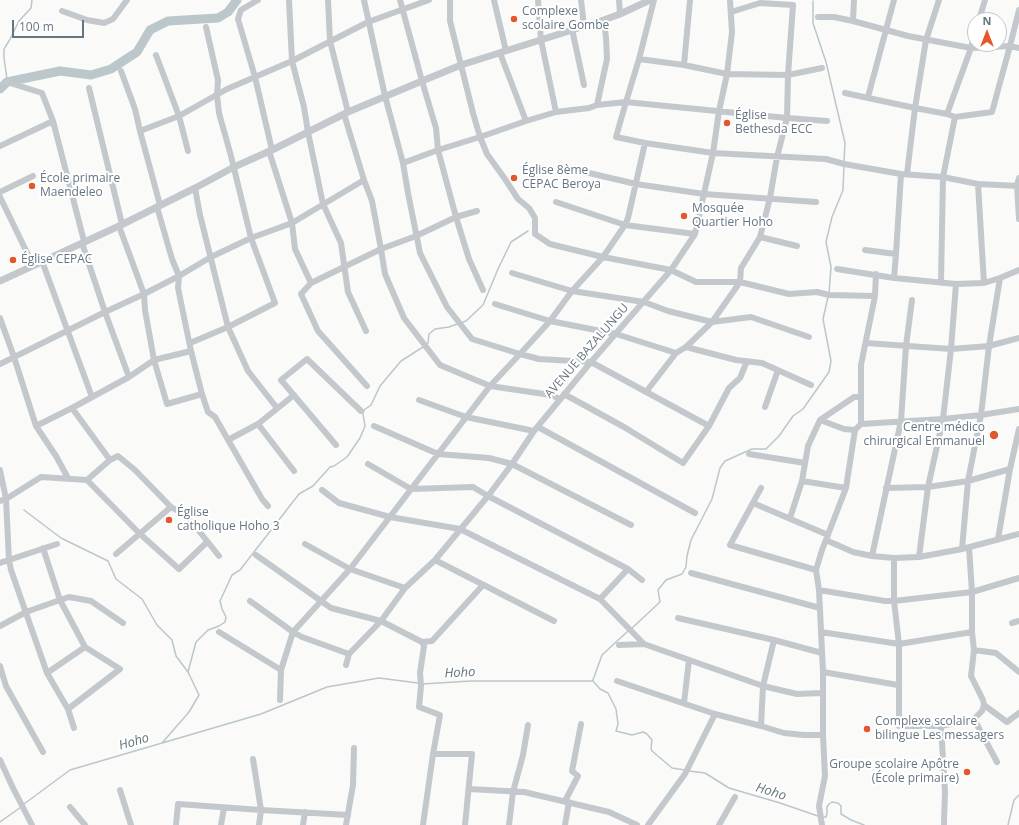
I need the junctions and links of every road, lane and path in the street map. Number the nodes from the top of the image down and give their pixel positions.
1 (127, 0) edge
2 (258, 0) edge
3 (290, 0) edge
4 (328, 0) edge
5 (364, 0) edge
6 (400, 0) edge
7 (429, 0) edge
8 (450, 0) edge
9 (494, 0) edge
10 (538, 0) edge
11 (581, 0) edge
12 (619, 0) edge
13 (650, 0) edge
14 (654, 0) edge
15 (690, 0) edge
16 (730, 0) edge
17 (854, 0) edge
18 (894, 0) edge
19 (939, 0) edge
20 (985, 0) edge
21 (760, 2) edge
22 (403, 9) junction
23 (1019, 10) edge
24 (62, 11) dead end
25 (731, 12) junction
26 (981, 12) edge
27 (620, 14) junction
28 (818, 17) dead end
29 (604, 20) junction
30 (853, 21) junction
31 (368, 22) junction
32 (584, 26) junction
33 (206, 27) dead end
34 (572, 30) junction
35 (886, 30) junction
36 (541, 40) junction
37 (926, 40) junction
38 (330, 41) junction
39 (1007, 46) edge
40 (1010, 46) junction
41 (967, 47) edge
42 (1019, 48) edge
43 (503, 52) junction
44 (970, 52) edge
45 (156, 55) dead end
46 (639, 59) junction
47 (292, 61) junction
48 (461, 66) junction
49 (684, 66) junction
50 (822, 68) dead end
51 (121, 71) dead end
52 (727, 74) junction
53 (788, 75) junction
54 (255, 78) junction
55 (422, 81) junction
56 (7, 82) dead end
57 (584, 85) dead end
58 (89, 88) dead end
59 (845, 92) dead end
60 (217, 95) junction
61 (385, 96) junction
62 (868, 97) junction
63 (626, 102) junction
64 (597, 105) junction
65 (915, 108) junction
66 (719, 111) junction
67 (556, 112) junction
68 (346, 113) junction
69 (947, 114) junction
70 (179, 116) junction
71 (954, 117) junction
72 (787, 118) junction
73 (526, 121) junction
74 (827, 121) dead end
75 (53, 122) junction
76 (140, 131) junction
77 (308, 132) junction
78 (480, 138) junction
79 (645, 143) junction
80 (0, 146) edge
81 (438, 150) junction
82 (188, 151) dead end
83 (270, 151) junction
84 (714, 153) junction
85 (777, 157) junction
86 (403, 163) junction
87 (234, 167) junction
88 (572, 169) dead end
89 (900, 174) junction
90 (907, 174) junction
91 (33, 176) dead end
92 (943, 177) junction
93 (1019, 178) edge
94 (364, 180) junction
95 (636, 184) junction
96 (978, 184) junction
97 (1018, 186) edge
98 (196, 188) junction
99 (0, 192) edge
100 (704, 194) junction
101 (0, 197) edge
102 (770, 198) junction
103 (556, 202) dead end
104 (816, 202) dead end
105 (323, 204) junction
106 (158, 206) junction
107 (477, 211) dead end
108 (456, 218) junction
109 (1019, 219) edge
110 (292, 223) junction
111 (120, 225) junction
112 (625, 225) junction
113 (695, 234) junction
114 (416, 236) junction
115 (760, 237) junction
116 (251, 238) junction
117 (83, 242) junction
118 (797, 246) dead end
119 (381, 249) junction
120 (865, 250) dead end
121 (896, 254) junction
122 (211, 257) junction
123 (603, 257) junction
124 (42, 261) junction
125 (33, 265) junction
126 (344, 268) junction
127 (837, 269) dead end
128 (671, 270) junction
129 (1019, 270) edge
130 (512, 273) dead end
131 (876, 274) junction
132 (179, 276) junction
133 (894, 278) junction
134 (1000, 278) junction
135 (0, 281) edge
136 (740, 282) junction
137 (311, 283) junction
138 (941, 283) junction
139 (984, 283) junction
140 (956, 284) junction
141 (483, 290) dead end
142 (572, 291) junction
143 (144, 294) junction
144 (875, 296) junction
145 (912, 300) dead end
146 (644, 302) junction
147 (495, 304) dead end
148 (105, 312) junction
149 (0, 318) edge
150 (550, 321) junction
151 (712, 322) junction
152 (228, 327) junction
153 (68, 330) junction
154 (366, 331) dead end
155 (616, 334) junction
156 (809, 337) dead end
157 (1019, 338) edge
158 (190, 343) junction
159 (866, 343) junction
160 (906, 346) junction
161 (989, 346) junction
162 (686, 347) junction
163 (952, 349) junction
164 (192, 351) junction
165 (676, 353) junction
166 (520, 354) junction
167 (14, 357) junction
168 (154, 360) junction
169 (747, 361) junction
170 (591, 362) junction
171 (0, 364) edge
172 (778, 370) junction
173 (129, 376) junction
174 (811, 385) dead end
175 (367, 386) dead end
176 (490, 386) junction
177 (646, 392) junction
178 (202, 394) junction
179 (294, 395) junction
180 (562, 396) junction
181 (92, 397) junction
182 (861, 397) junction
183 (419, 400) dead end
184 (765, 407) dead end
185 (72, 408) junction
186 (277, 408) junction
187 (1019, 409) edge
188 (361, 411) dead end
189 (981, 415) junction
190 (466, 417) junction
191 (943, 419) junction
192 (820, 420) junction
193 (901, 421) junction
194 (258, 424) junction
195 (861, 424) junction
196 (36, 426) junction
197 (374, 426) dead end
198 (709, 426) junction
199 (536, 429) junction
200 (1019, 429) edge
201 (856, 430) junction
202 (228, 440) junction
203 (336, 445) dead end
204 (438, 454) junction
205 (749, 454) dead end
206 (110, 460) junction
207 (805, 463) junction
208 (368, 464) dead end
209 (512, 464) junction
210 (1010, 469) junction
211 (0, 470) edge
212 (294, 471) dead end
213 (68, 478) junction
214 (87, 480) junction
215 (968, 480) junction
216 (802, 481) junction
217 (928, 487) junction
218 (761, 488) dead end
219 (846, 488) junction
220 (886, 488) junction
221 (411, 489) junction
222 (322, 490) dead end
223 (488, 496) junction
224 (3, 500) edge
225 (753, 503) junction
226 (268, 506) dead end
227 (171, 507) junction
228 (695, 513) dead end
229 (390, 517) junction
230 (790, 518) junction
231 (631, 524) dead end
232 (460, 529) junction
233 (140, 533) junction
234 (1019, 534) edge
235 (827, 538) junction
236 (998, 539) junction
237 (208, 542) junction
238 (57, 544) dead end
239 (305, 544) dead end
240 (43, 548) junction
241 (966, 548) junction
242 (116, 554) dead end
243 (256, 555) dead end
244 (219, 556) dead end
245 (872, 556) junction
246 (919, 557) junction
247 (894, 558) junction
248 (9, 560) junction
249 (435, 560) junction
250 (0, 563) edge
251 (350, 569) junction
252 (628, 569) junction
253 (816, 570) junction
254 (692, 573) dead end
255 (1019, 578) edge
256 (642, 580) dead end
257 (483, 585) junction
258 (405, 588) junction
259 (820, 590) junction
260 (972, 592) junction
261 (600, 599) junction
262 (60, 600) junction
263 (250, 601) dead end
264 (321, 601) junction
265 (894, 601) junction
266 (820, 608) junction
267 (26, 612) junction
268 (678, 618) dead end
269 (1019, 620) edge
270 (382, 621) junction
271 (554, 621) dead end
272 (123, 623) dead end
273 (1012, 623) dead end
274 (0, 626) edge
275 (219, 632) dead end
276 (293, 632) junction
277 (821, 632) junction
278 (972, 632) junction
279 (774, 640) junction
280 (422, 642) junction
281 (644, 644) junction
282 (898, 644) junction
283 (619, 646) dead end
284 (85, 647) junction
285 (974, 650) junction
286 (822, 652) junction
287 (349, 654) junction
288 (689, 660) junction
289 (346, 665) dead end
290 (0, 666) edge
291 (281, 670) junction
292 (823, 672) junction
293 (1019, 672) edge
294 (47, 673) junction
295 (617, 681) dead end
296 (898, 685) junction
297 (763, 686) junction
298 (3, 687) edge
299 (822, 693) junction
300 (280, 700) dead end
301 (684, 703) junction
302 (984, 705) junction
303 (68, 709) junction
304 (1019, 713) edge
305 (715, 714) junction
306 (974, 719) junction
307 (581, 724) dead end
308 (528, 725) dead end
309 (761, 726) junction
310 (941, 726) junction
311 (74, 728) dead end
312 (823, 735) junction
313 (354, 748) dead end
314 (43, 752) dead end
315 (433, 754) junction
316 (253, 759) dead end
317 (0, 760) edge
318 (997, 762) dead end
319 (469, 789) junction
320 (120, 790) dead end
321 (513, 792) junction
322 (735, 797) dead end
323 (567, 802) junction
324 (70, 807) dead end
325 (224, 808) junction
326 (261, 810) junction
327 (305, 812) junction
328 (348, 814) junction
329 (32, 825) edge
330 (85, 825) edge
331 (131, 825) edge
332 (176, 825) edge
333 (221, 825) edge
334 (258, 825) edge
335 (303, 825) edge
336 (346, 825) edge
337 (423, 825) edge
338 (465, 825) edge
339 (509, 825) edge
340 (565, 825) edge
341 (637, 825) edge
342 (648, 825) edge
343 (719, 825) edge
344 (822, 825) edge
345 (944, 825) edge

1 - 24 street
2 - 54 street
3 - 47 street
4 - 38 street
5 - 31 street
6 - 22 street
7 - 22 street
8 - 48 street
9 - 43 street
10 - 36 street
11 - 32 street
12 - 27 street
13 - 27 street
14 - 46 street
15 - 49 street
16 - 25 street, AVENUE BAZALUNGU
17 - 30 street
18 - 35 street
19 - 37 street
20 - 26 street
21 - 25 street
21 - 53 street
22 - 31 street
22 - 55 street
23 - 40 street
25 - 52 street, AVENUE BAZALUNGU
27 - 29 street
28 - 30 street
29 - 32 street
29 - 64 street
30 - 35 street
31 - 38 street
31 - 61 street
32 - 34 street
33 - 60 street
34 - 36 street
34 - 57 street
35 - 37 street
35 - 62 street
36 - 43 street
36 - 67 street
37 - 41 street
37 - 65 street
38 - 47 street
38 - 68 street
39 - 40 street
40 - 42 street
40 - 71 street
43 - 48 street
43 - 73 street
44 - 69 street
45 - 70 street
46 - 49 street
46 - 63 street
47 - 54 street
47 - 77 street
48 - 55 street
48 - 78 street
49 - 52 street
50 - 53 street
51 - 76 street
52 - 53 street
52 - 66 street, AVENUE BAZALUNGU
53 - 72 street
54 - 60 street
54 - 83 street
55 - 61 street
55 - 81 street
56 - 75 street
58 - 111 street
59 - 62 street
60 - 70 street
60 - 87 street
61 - 68 street
61 - 86 street
62 - 65 street
63 - 64 street
63 - 66 street
63 - 79 street
64 - 67 street
65 - 69 street
65 - 90 street
66 - 72 street
66 - 84 street, AVENUE BAZALUNGU
67 - 73 street
68 - 77 street
68 - 94 street
69 - 71 street
70 - 76 street
70 - 82 street
71 - 92 street
72 - 74 street
72 - 85 street
73 - 78 street
75 - 80 street
75 - 117 street
76 - 106 street
77 - 83 street
77 - 105 street
78 - 81 street
78 - 123 street
79 - 84 street
79 - 95 street
81 - 86 street
81 - 108 street
83 - 87 street
83 - 110 street
84 - 85 street
84 - 100 street, AVENUE BAZALUNGU
85 - 89 street
85 - 102 street
86 - 114 street
87 - 98 street
87 - 116 street
88 - 95 street
89 - 90 street
89 - 121 street
90 - 92 street
91 - 99 street
92 - 96 street
92 - 138 street
93 - 97 street
94 - 105 street
94 - 119 street
95 - 100 street
95 - 112 street
96 - 97 street
96 - 139 street
97 - 109 street
98 - 106 street
98 - 122 street
100 - 102 street
100 - 113 street, AVENUE BAZALUNGU
101 - 125 street
102 - 104 street
102 - 115 street
103 - 112 street
105 - 110 street
105 - 126 street
106 - 111 street
106 - 132 street
107 - 108 street
108 - 114 street
108 - 141 street
110 - 116 street
110 - 137 street
111 - 117 street
111 - 143 street
112 - 113 street
112 - 123 street
113 - 128 street, AVENUE BAZALUNGU
114 - 119 street
114 - 166 street
115 - 118 street
115 - 136 street
116 - 122 street
116 - 152 street
117 - 124 street
117 - 148 street
119 - 126 street
119 - 176 street
120 - 121 street
121 - 133 street
122 - 132 street
122 - 152 street
123 - 128 street
123 - 142 street
124 - 125 street
124 - 153 street
125 - 135 street
126 - 137 street
126 - 154 street
127 - 131 street
128 - 136 street
128 - 146 street, AVENUE BAZALUNGU
129 - 134 street
130 - 142 street
131 - 133 street
131 - 144 street
132 - 143 street
132 - 158 street
133 - 138 street
134 - 139 street
134 - 161 street
136 - 144 street
136 - 151 street
137 - 175 street
138 - 140 street
139 - 140 street
140 - 163 street
142 - 146 street
142 - 150 street
143 - 148 street
143 - 168 street
144 - 159 street
145 - 160 street
146 - 151 street
146 - 155 street, AVENUE BAZALUNGU
147 - 150 street
148 - 153 street
148 - 173 street
149 - 167 street
150 - 155 street
150 - 166 street
151 - 156 street
151 - 162 street
152 - 158 street
152 - 186 street
153 - 167 street
153 - 181 street
155 - 165 street
155 - 170 street, AVENUE BAZALUNGU
157 - 161 street
158 - 164 street
159 - 160 street
159 - 182 street
160 - 163 street
160 - 193 street
161 - 163 street
161 - 189 street
162 - 165 street
162 - 169 street
163 - 191 street
164 - 168 street
164 - 178 street
165 - 177 street
166 - 170 street
166 - 176 street
167 - 171 street
167 - 196 street
168 - 173 street
168 - 178 street
169 - 172 street
169 - 198 street
170 - 177 street
170 - 180 street, AVENUE BAZALUNGU
172 - 174 street
172 - 184 street
173 - 181 street
176 - 180 street
176 - 190 street
177 - 198 street
178 - 202 street
179 - 186 street
179 - 188 street
179 - 203 street
180 - 198 street
180 - 199 street, AVENUE BAZALUNGU
181 - 185 street
182 - 192 street
182 - 195 street
183 - 190 street
185 - 196 street
185 - 206 street
186 - 194 street
187 - 189 street
189 - 191 street
189 - 215 street
190 - 199 street
190 - 204 street
191 - 193 street
191 - 217 street
192 - 201 street
192 - 207 street
193 - 195 street
193 - 220 street
194 - 202 street
194 - 212 street
195 - 201 street
196 - 213 street
197 - 204 street
199 - 209 street, AVENUE BAZALUNGU
199 - 228 street
200 - 210 street
201 - 219 street
202 - 226 street
204 - 209 street
204 - 221 street
205 - 207 street
206 - 214 street
206 - 227 street
207 - 216 street
208 - 221 street
209 - 223 street, AVENUE BAZALUNGU
209 - 231 street
210 - 215 street
210 - 236 street
211 - 224 street
213 - 214 street
213 - 224 street
214 - 233 street
215 - 217 street
215 - 241 street
216 - 219 street
216 - 230 street
217 - 220 street
217 - 246 street
218 - 225 street
219 - 235 street
220 - 245 street
221 - 223 street
221 - 229 street
222 - 229 street
223 - 232 street, AVENUE BAZALUNGU
223 - 252 street
224 - 248 street
225 - 230 street
225 - 253 street
227 - 233 street
227 - 237 street
229 - 232 street
229 - 251 street
230 - 235 street
232 - 249 street, AVENUE BAZALUNGU
232 - 261 street
233 - 237 street
233 - 242 street
234 - 236 street
235 - 245 street
235 - 253 street
236 - 241 street
237 - 244 street
238 - 240 street
239 - 251 street
240 - 248 street
240 - 262 street
241 - 246 street
241 - 260 street
243 - 264 street
245 - 247 street
246 - 247 street
247 - 265 street
248 - 250 street
248 - 267 street
249 - 257 street
249 - 258 street, AVENUE BAZALUNGU
251 - 258 street
251 - 264 street
252 - 256 street
252 - 261 street
253 - 259 street
254 - 266 street
255 - 260 street
257 - 271 street
257 - 280 street
258 - 270 street, AVENUE BAZALUNGU
259 - 265 street
259 - 266 street
260 - 265 street
260 - 278 street
261 - 281 street
262 - 267 street
262 - 272 street
262 - 284 street
263 - 276 street
264 - 270 street
264 - 276 street
265 - 282 street
266 - 277 street
267 - 274 street
267 - 294 street
268 - 279 street
269 - 273 street
270 - 280 street
270 - 287 street, AVENUE BAZALUNGU
275 - 291 street
276 - 287 street
276 - 291 street
277 - 282 street
277 - 286 street
278 - 282 street
278 - 285 street
279 - 286 street
279 - 297 street
280 - 315 street
281 - 283 street
281 - 288 street
282 - 296 street
284 - 294 street
284 - 303 street
285 - 293 street
285 - 302 street
286 - 292 street
287 - 289 street, AVENUE BAZALUNGU
288 - 297 street
288 - 301 street
290 - 298 street
291 - 300 street
292 - 296 street
292 - 299 street
294 - 303 street
295 - 301 street
296 - 310 street
297 - 299 street
297 - 309 street
298 - 314 street
299 - 312 street
301 - 305 street
302 - 304 street
302 - 306 street
303 - 311 street
305 - 309 street
305 - 342 street
306 - 310 street
306 - 318 street
307 - 323 street
308 - 321 street
309 - 312 street
310 - 345 street
312 - 344 street
313 - 328 street
315 - 319 street
315 - 337 street
316 - 326 street
317 - 329 street
319 - 321 street
319 - 338 street
320 - 331 street
321 - 323 street
321 - 339 street
322 - 343 street
323 - 340 street
323 - 341 street
324 - 330 street
325 - 326 street
325 - 332 street
325 - 333 street
326 - 327 street
326 - 334 street
327 - 328 street
327 - 335 street
328 - 336 street

